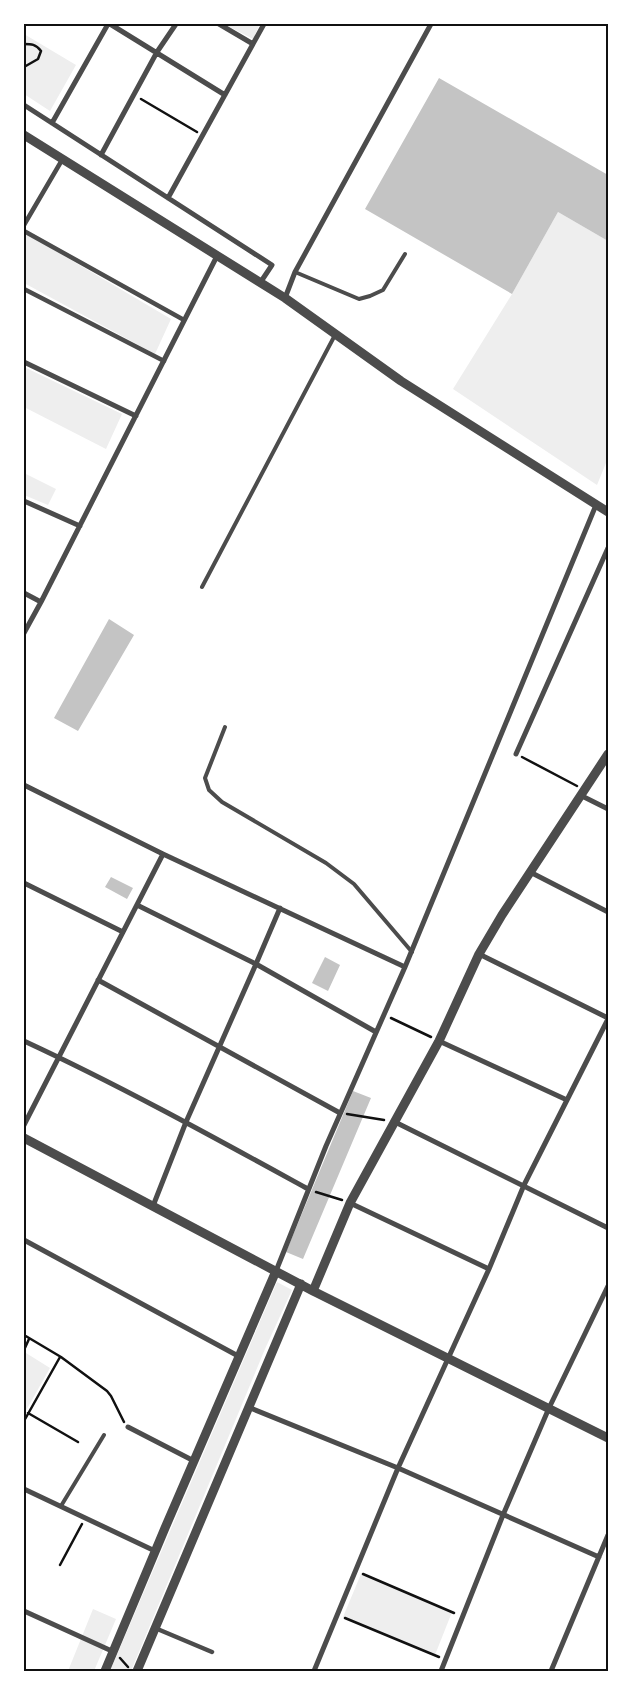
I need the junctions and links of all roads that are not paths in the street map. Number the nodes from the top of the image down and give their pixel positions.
1 (109, 24) edge
2 (176, 24) edge
3 (218, 24) edge
4 (264, 24) edge
5 (431, 24) edge
6 (253, 44) junction
7 (157, 52) junction
8 (225, 95) junction
9 (24, 105) edge
10 (52, 123) junction
11 (24, 135) edge
12 (101, 155) junction
13 (62, 160) junction
14 (168, 198) junction
15 (24, 225) edge
16 (24, 231) edge
17 (405, 254) dead end
18 (217, 256) junction
19 (295, 272) junction
20 (260, 283) junction
21 (24, 289) edge
22 (284, 298) junction
23 (184, 320) junction
24 (336, 334) junction
25 (24, 362) edge
26 (164, 362) junction
27 (136, 416) junction
28 (24, 501) edge
29 (596, 504) junction
30 (608, 512) edge
31 (80, 526) junction
32 (608, 548) edge
33 (202, 587) dead end
34 (24, 593) edge
35 (41, 602) junction
36 (24, 633) edge
37 (225, 727) dead end
38 (516, 754) road end
39 (608, 754) edge
40 (24, 785) edge
41 (582, 792) junction
42 (608, 809) edge
43 (163, 854) junction
44 (530, 872) junction
45 (24, 883) edge
46 (137, 905) junction
47 (280, 908) junction
48 (608, 912) edge
49 (122, 932) junction
50 (412, 952) junction
51 (479, 954) junction
52 (256, 964) junction
53 (405, 968) junction
54 (98, 980) junction
55 (608, 1019) edge
56 (376, 1032) junction
57 (24, 1041) edge
58 (439, 1041) junction
59 (220, 1046) junction
60 (58, 1057) junction
61 (568, 1100) junction
62 (340, 1113) junction
63 (186, 1122) junction
64 (395, 1122) junction
65 (24, 1125) edge
66 (24, 1138) edge
67 (524, 1185) junction
68 (308, 1189) junction
69 (350, 1203) junction
70 (153, 1206) junction
71 (608, 1228) edge
72 (24, 1240) edge
73 (489, 1269) junction
74 (276, 1271) junction
75 (301, 1284) junction
76 (608, 1286) edge
77 (314, 1291) junction
78 (240, 1356) junction
79 (448, 1358) junction
80 (248, 1407) junction
81 (548, 1408) junction
82 (128, 1427) road end
83 (104, 1435) dead end
84 (608, 1438) edge
85 (194, 1461) junction
86 (398, 1468) junction
87 (24, 1489) edge
88 (61, 1506) junction
89 (503, 1515) junction
90 (608, 1535) edge
91 (155, 1551) junction
92 (600, 1557) junction
93 (24, 1611) edge
94 (155, 1628) junction
95 (114, 1652) junction
96 (212, 1652) dead end
97 (105, 1671) edge
98 (137, 1671) edge
99 (314, 1671) edge
100 (441, 1671) edge
101 (551, 1671) edge

1 - 7 street
1 - 10 street
2 - 7 street
3 - 6 street
4 - 6 street
5 - 19 street
6 - 8 street
7 - 8 street
7 - 12 street
8 - 14 street
9 - 10 street
10 - 12 street
11 - 13 street
12 - 14 street
13 - 15 street
13 - 18 street
14 - 20 street
16 - 23 street
17 - 19 lane
18 - 20 street
18 - 23 street
19 - 22 street
20 - 22 street
21 - 26 street
22 - 24 street
23 - 26 street
24 - 29 street
24 - 33 lane
25 - 27 street
26 - 27 street
27 - 31 street
28 - 31 street
29 - 30 street
29 - 50 street
31 - 35 street
32 - 38 street
34 - 35 street
35 - 36 street
37 - 50 lane
39 - 41 street
40 - 43 street
41 - 42 street
41 - 44 street
43 - 46 street
43 - 47 street
44 - 48 street
44 - 51 street
45 - 49 street
46 - 49 street
46 - 52 street
47 - 52 street
47 - 53 street
49 - 54 street
50 - 53 street
51 - 55 street
51 - 58 street
52 - 56 street
52 - 59 street
53 - 56 street
54 - 59 street
54 - 60 street
55 - 61 street
56 - 62 street
57 - 60 street
58 - 61 street
58 - 64 street
59 - 62 street
59 - 63 street
60 - 63 street
60 - 65 street
61 - 67 street
62 - 68 street
63 - 68 street
63 - 70 street
64 - 67 street
64 - 69 street
66 - 70 street
67 - 71 street
67 - 73 street
68 - 74 street
69 - 73 street
69 - 77 street
70 - 74 street
72 - 78 street
73 - 79 street
74 - 75 street
74 - 78 street
75 - 77 street
75 - 80 street
76 - 81 street
77 - 79 street
78 - 85 street
79 - 81 street
79 - 86 street
80 - 86 street
80 - 94 street
81 - 84 street
81 - 89 street
82 - 85 street
83 - 88 lane
85 - 91 street
86 - 89 street
86 - 99 street
87 - 88 street
88 - 91 street
89 - 92 street
89 - 100 street
90 - 92 street
91 - 95 street
92 - 101 street
93 - 95 street
94 - 96 street
94 - 98 street
95 - 97 street

